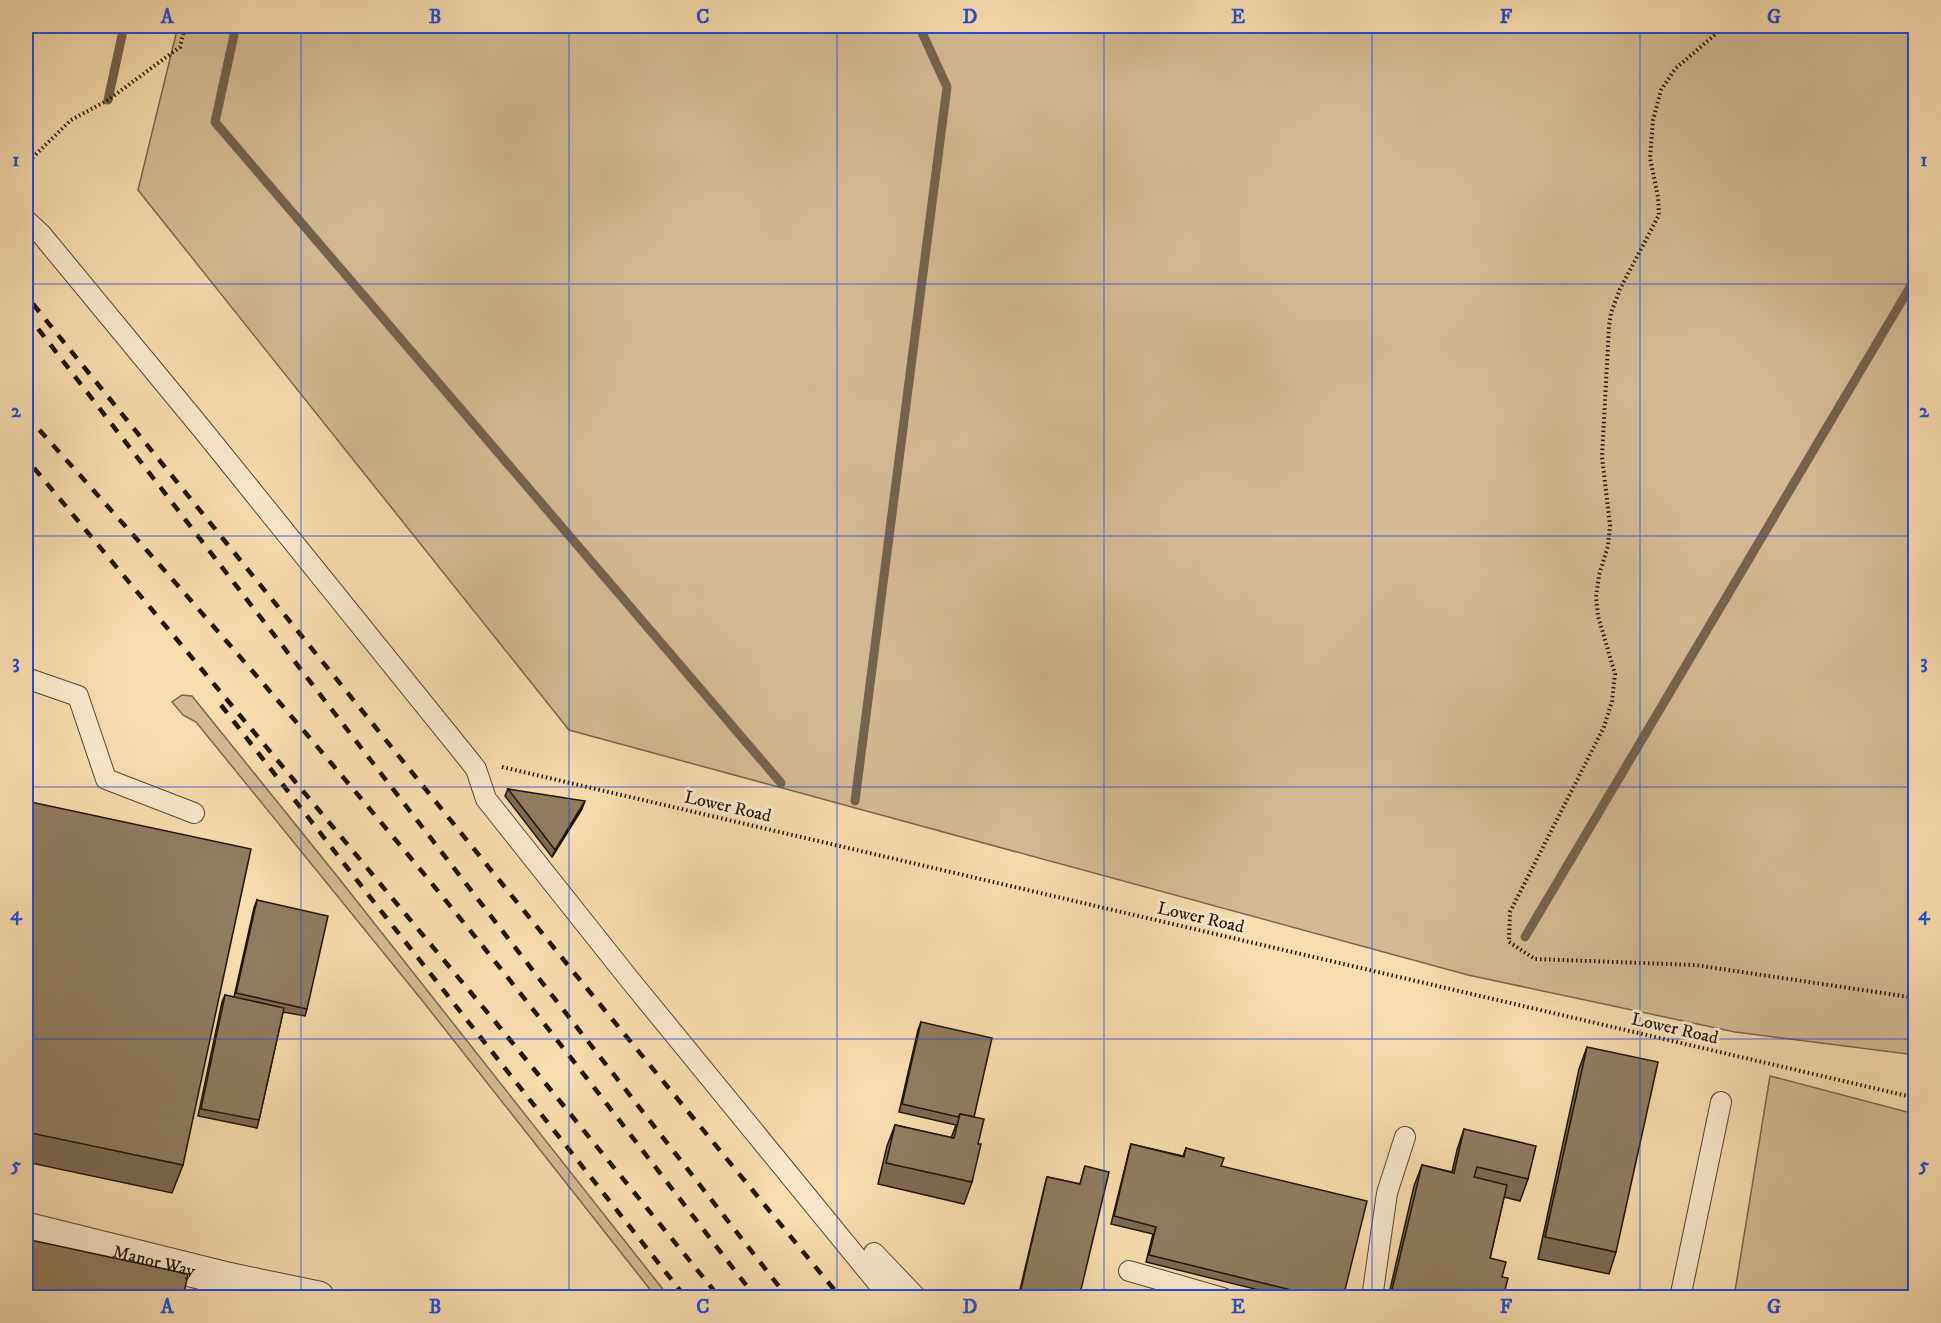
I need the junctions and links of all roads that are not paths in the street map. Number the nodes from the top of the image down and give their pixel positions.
1 (26, 220) edge
2 (26, 678) edge
3 (194, 813) dead end
4 (1721, 1102) dead end
5 (1405, 1137) dead end
6 (26, 1228) edge
7 (874, 1253) dead end
8 (1129, 1271) dead end
9 (225, 1288) edge
10 (318, 1298) edge
11 (890, 1298) edge
12 (917, 1298) edge
13 (1223, 1298) edge
14 (1372, 1298) edge
15 (1680, 1298) edge

1 - 11 lane
2 - 3 lane
4 - 15 lane
5 - 14 lane
6 - 9 street, Manor Way
7 - 12 lane
8 - 13 lane
9 - 10 street, Manor Way

